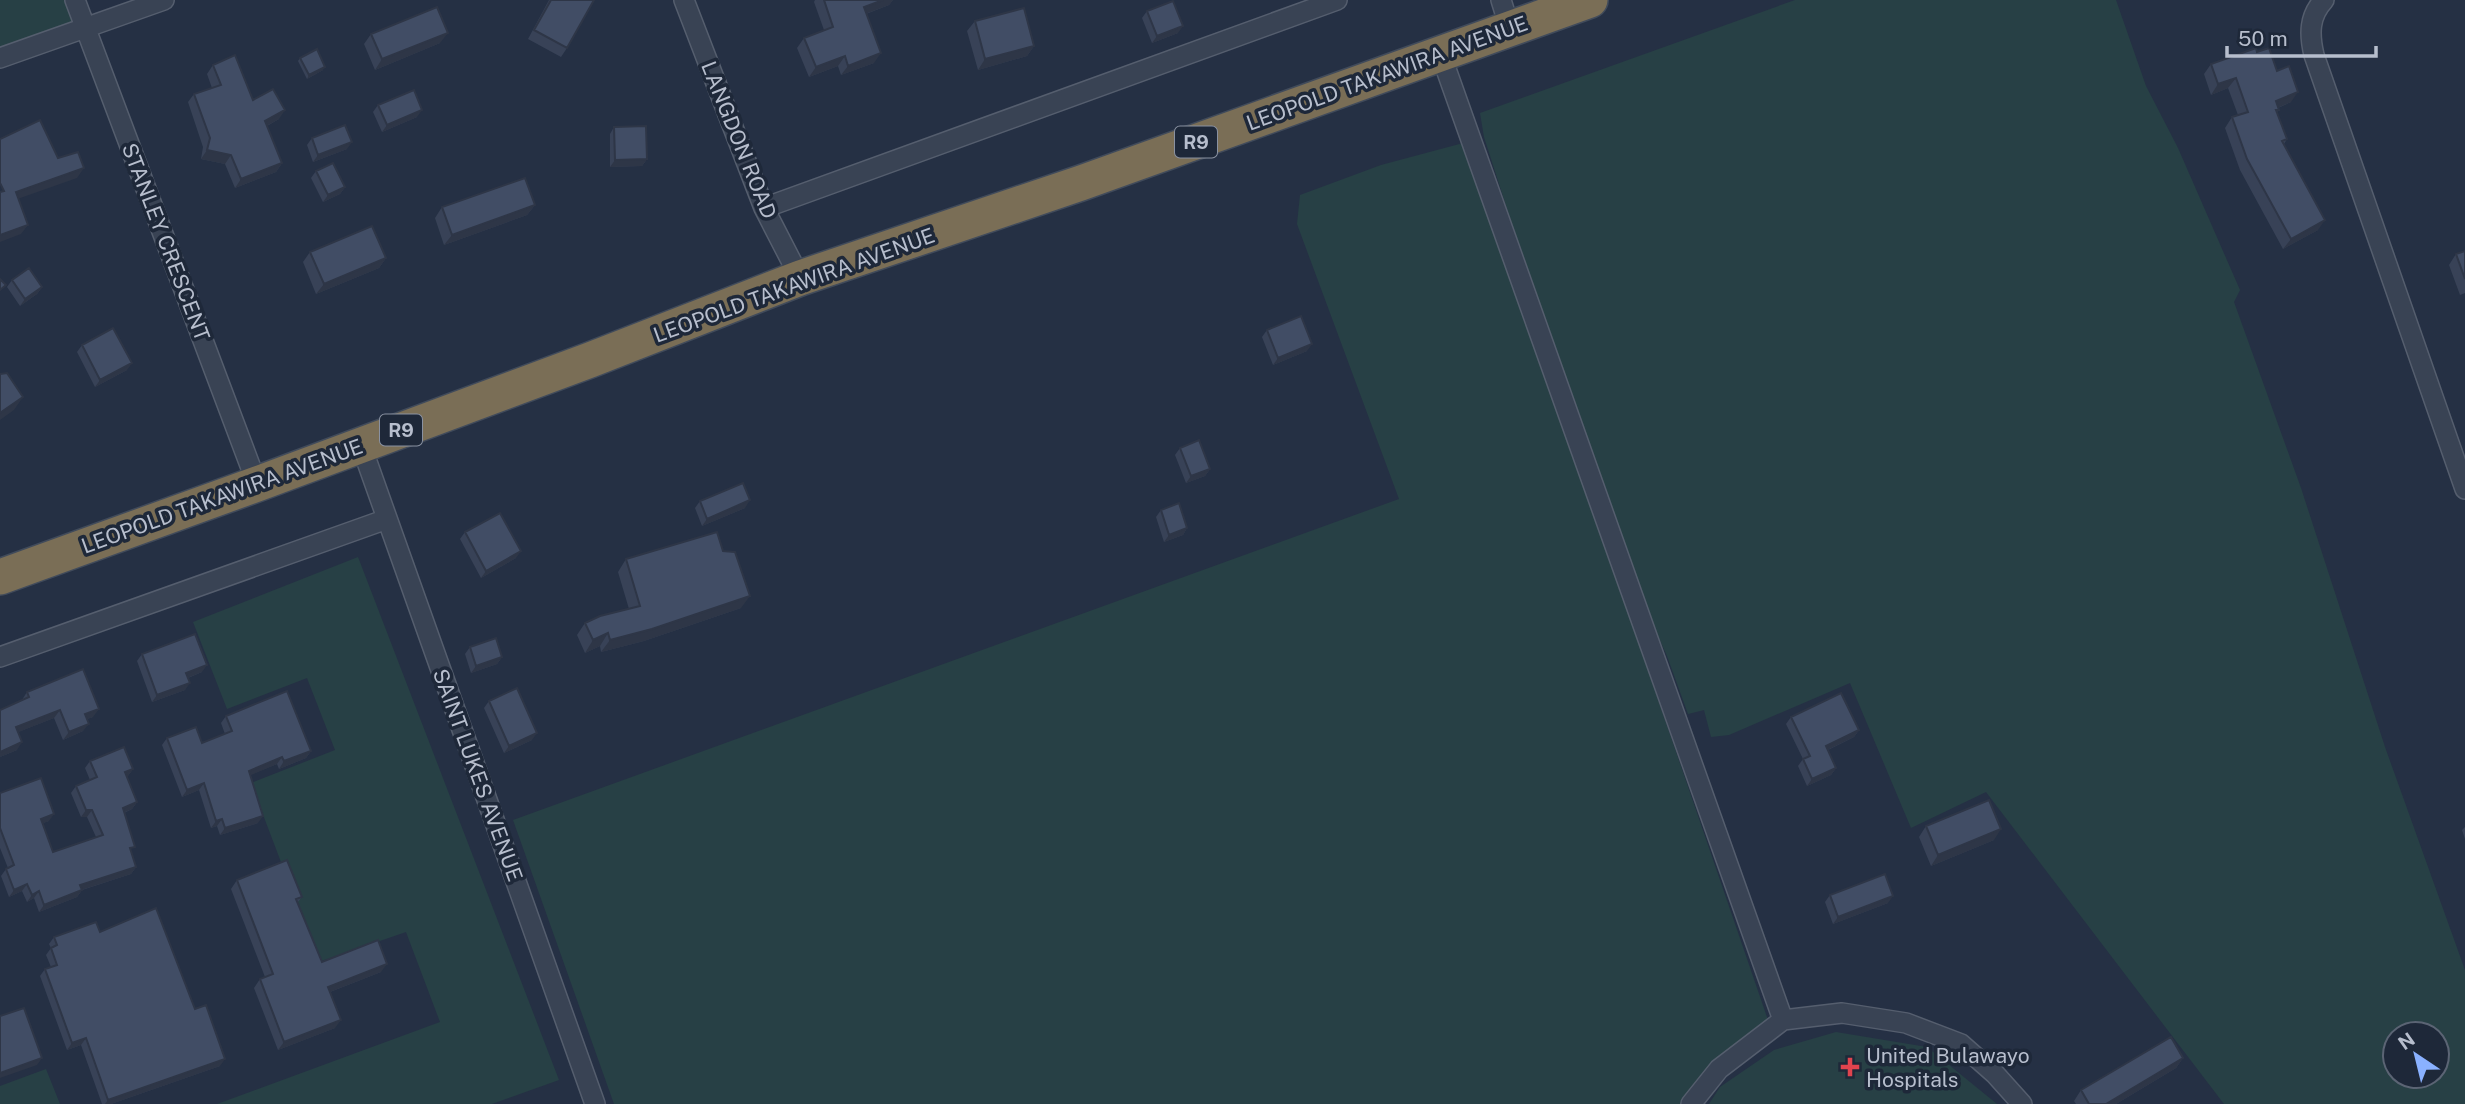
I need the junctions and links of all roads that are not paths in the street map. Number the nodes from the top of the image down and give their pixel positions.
1 (75, 0) edge
2 (164, 0) edge
3 (684, 0) edge
4 (1337, 0) edge
5 (1590, 0) edge
6 (2325, 0) edge
7 (1505, 15) edge
8 (85, 28) junction
9 (1441, 55) junction
10 (0, 58) edge
11 (764, 208) junction
12 (800, 278) junction
13 (361, 445) junction
14 (257, 484) junction
15 (2465, 489) edge
16 (387, 519) junction
17 (0, 577) edge
18 (0, 657) edge
19 (1783, 1020) junction
20 (595, 1104) edge
21 (1691, 1104) edge
22 (2022, 1104) edge

1 - 8 street, STANLEY CRESCENT
2 - 8 street
3 - 11 street, LANGDON ROAD
4 - 11 street
5 - 7 highway, LEOPOLD TAKAWIRA AVENUE / R9
6 - 15 street
7 - 9 highway, LEOPOLD TAKAWIRA AVENUE / R9
8 - 10 street
8 - 14 street, STANLEY CRESCENT
9 - 12 highway, LEOPOLD TAKAWIRA AVENUE / R9
9 - 19 street
11 - 12 street, LANGDON ROAD
12 - 13 highway, LEOPOLD TAKAWIRA AVENUE / R9
13 - 14 highway, LEOPOLD TAKAWIRA AVENUE / R9
13 - 16 street, SAINT LUKES AVENUE
14 - 17 highway, LEOPOLD TAKAWIRA AVENUE / R9
16 - 18 street
16 - 20 street, SAINT LUKES AVENUE
19 - 21 street
19 - 22 street

